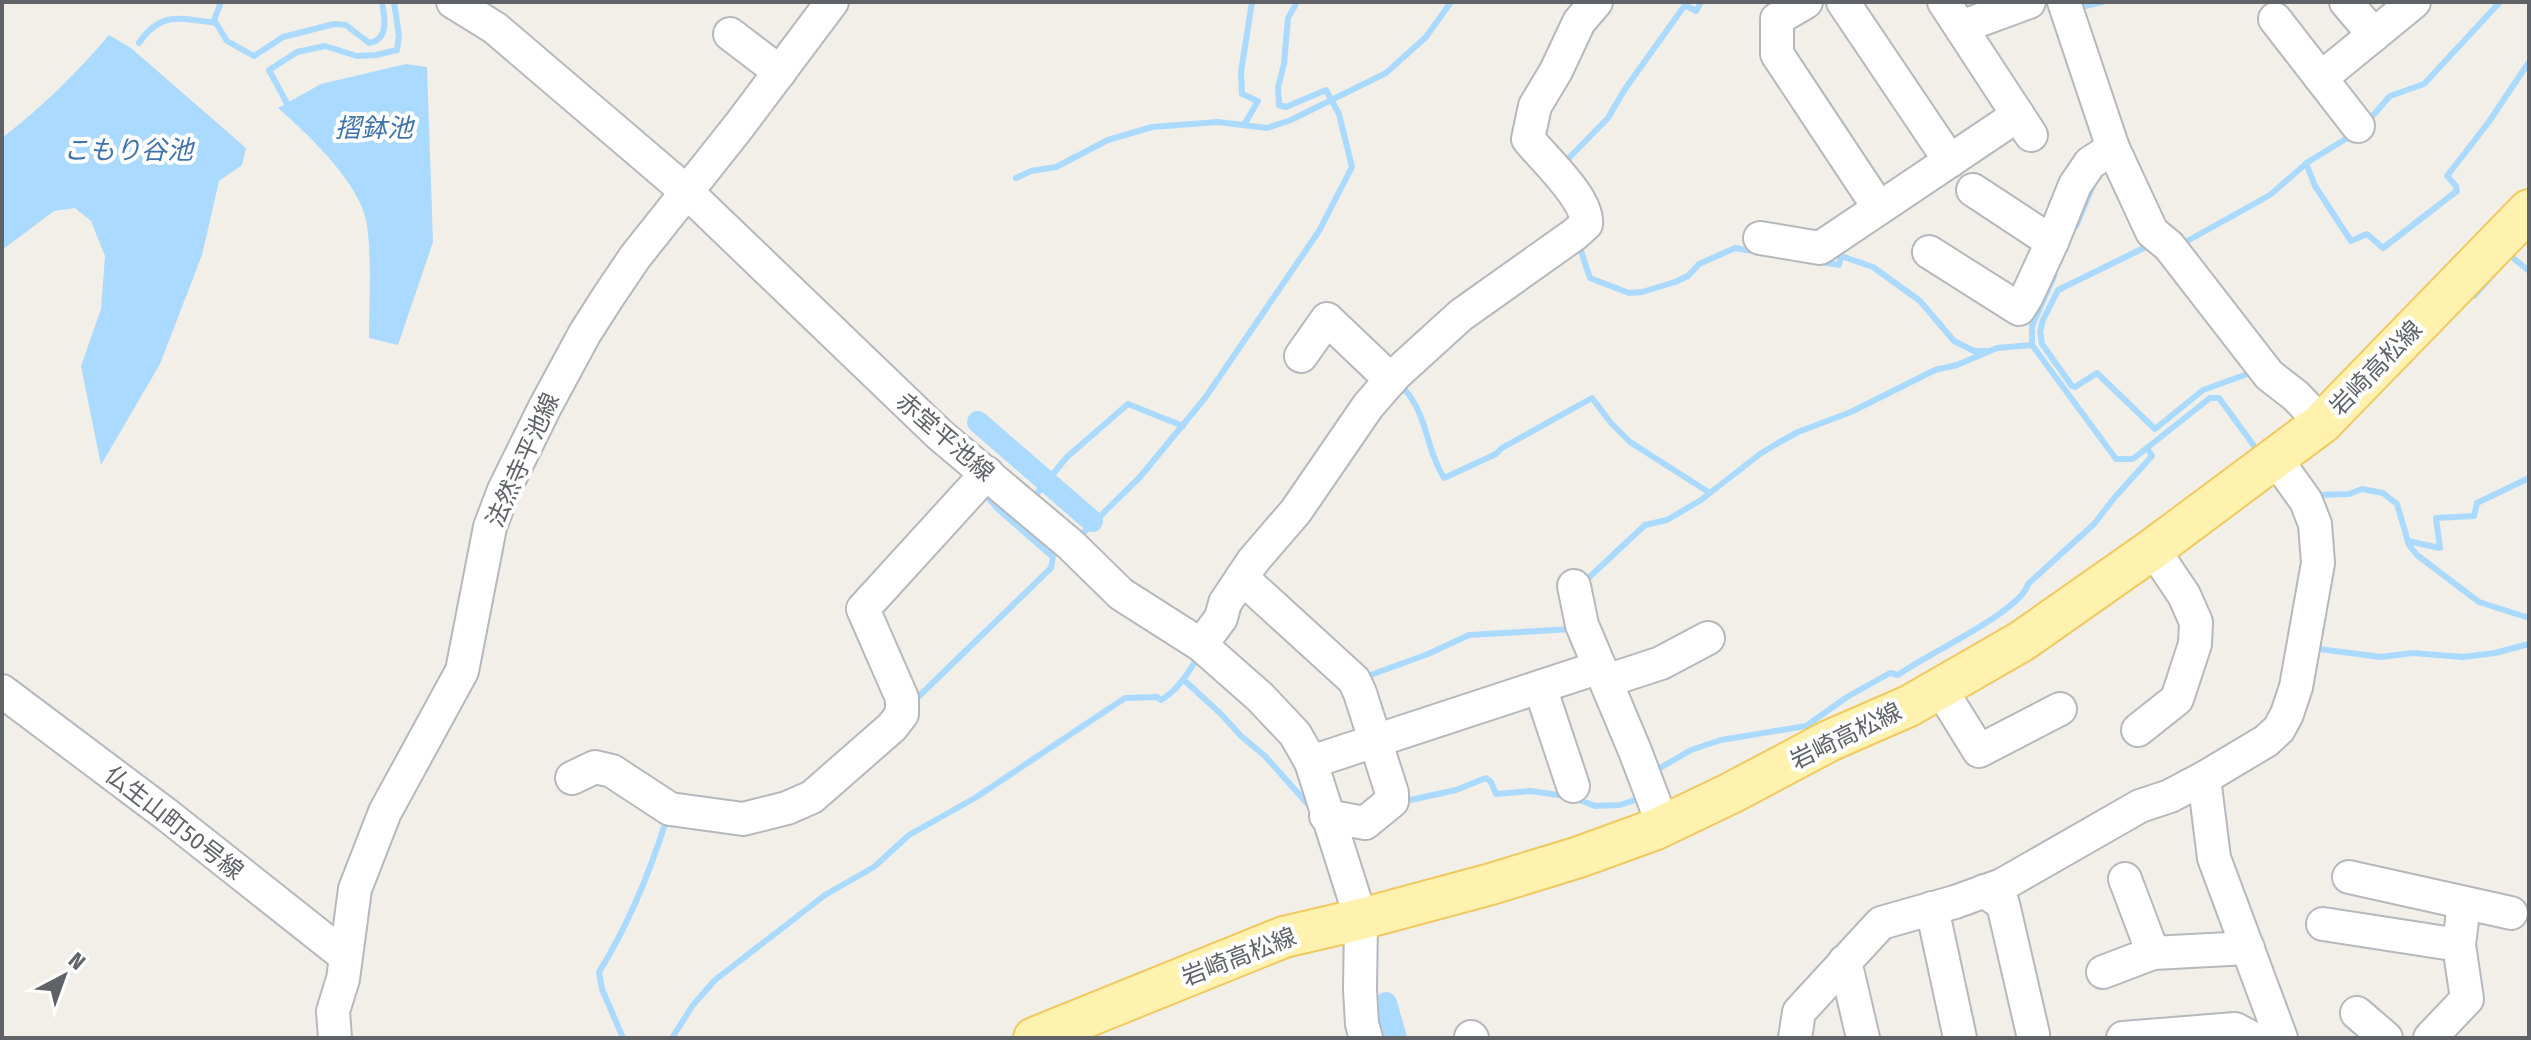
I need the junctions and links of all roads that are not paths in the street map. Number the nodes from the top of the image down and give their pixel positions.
1 (453, 2) edge
2 (832, 2) edge
3 (1596, 2) edge
4 (1806, 2) edge
5 (1843, 2) edge
6 (2029, 2) edge
7 (2064, 2) edge
8 (2346, 2) edge
9 (2414, 2) edge
10 (1952, 15) edge
11 (2275, 19) dead end
12 (730, 34) dead end
13 (2374, 35) junction
14 (780, 72) junction
15 (2321, 78) junction
16 (2358, 126) dead end
17 (2113, 148) junction
18 (1950, 161) junction
19 (1973, 190) dead end
20 (687, 192) junction
21 (1879, 208) junction
22 (2529, 210) edge
23 (1760, 238) dead end
24 (2052, 242) junction
25 (1929, 252) dead end
26 (1301, 356) dead end
27 (1391, 380) junction
28 (2322, 423) junction
29 (2276, 459) junction
30 (987, 473) junction
31 (2153, 549) junction
32 (1243, 576) junction
33 (1574, 586) dead end
34 (1708, 638) dead end
35 (1201, 645) junction
36 (1603, 674) junction
37 (1540, 687) junction
38 (1940, 688) junction
39 (2, 691) edge
40 (2060, 709) dead end
41 (2138, 730) dead end
42 (1375, 742) junction
43 (1311, 762) junction
44 (572, 778) dead end
45 (2204, 778) junction
46 (1573, 786) dead end
47 (1326, 816) junction
48 (1663, 825) junction
49 (2349, 877) dead end
50 (2125, 879) dead end
51 (1984, 891) junction
52 (2464, 903) junction
53 (1932, 908) junction
54 (2511, 913) dead end
55 (1361, 919) junction
56 (2323, 924) dead end
57 (2459, 945) junction
58 (2248, 948) junction
59 (2153, 953) junction
60 (1845, 961) junction
61 (344, 967) junction
62 (2103, 972) dead end
63 (2357, 1013) dead end
64 (2033, 1034) dead end
65 (335, 1038) edge
66 (1034, 1038) edge
67 (1366, 1038) edge
68 (1795, 1038) edge
69 (1863, 1038) edge
70 (1960, 1038) edge
71 (2123, 1038) edge
72 (2252, 1038) edge
73 (2281, 1038) edge
74 (2386, 1038) edge
75 (2430, 1038) edge

1 - 20 street, 赤堂平池線
2 - 14 street, 法然寺平池線
3 - 27 street
4 - 21 street
5 - 18 street
6 - 10 street
7 - 17 street
8 - 13 street
9 - 13 street
10 - 18 street
11 - 15 street
12 - 14 street
13 - 15 street
14 - 20 street, 法然寺平池線
15 - 16 street
17 - 24 street
17 - 28 street
18 - 21 street
19 - 24 street
20 - 30 street, 赤堂平池線
20 - 61 street, 法然寺平池線
21 - 23 street
22 - 28 main road, 岩崎高松線
24 - 25 street
26 - 27 street
27 - 32 street
28 - 29 main road, 岩崎高松線
29 - 31 main road, 岩崎高松線
29 - 45 street
30 - 35 street, 赤堂平池線
30 - 44 street
31 - 38 main road, 岩崎高松線
31 - 41 street
32 - 35 street
32 - 42 street
33 - 36 street
34 - 36 street
35 - 43 street, 赤堂平池線
36 - 37 street
36 - 48 street
37 - 42 street
37 - 46 street
38 - 40 street
38 - 48 main road, 岩崎高松線
39 - 61 street, 仏生山町50号線
42 - 43 street
42 - 47 street
43 - 47 street, 赤堂平池線
45 - 51 street
45 - 58 street
47 - 55 street, 赤堂平池線
48 - 55 main road, 岩崎高松線
49 - 52 street
50 - 59 street
51 - 53 street
51 - 64 street
52 - 54 street
52 - 57 street
53 - 60 street
53 - 70 street
55 - 66 main road, 岩崎高松線
55 - 67 street, 赤堂平池線
56 - 57 street
57 - 75 street
58 - 59 street
58 - 73 street
59 - 62 street
60 - 68 street
60 - 69 street
61 - 65 street, 法然寺平池線
63 - 74 street
71 - 72 street

